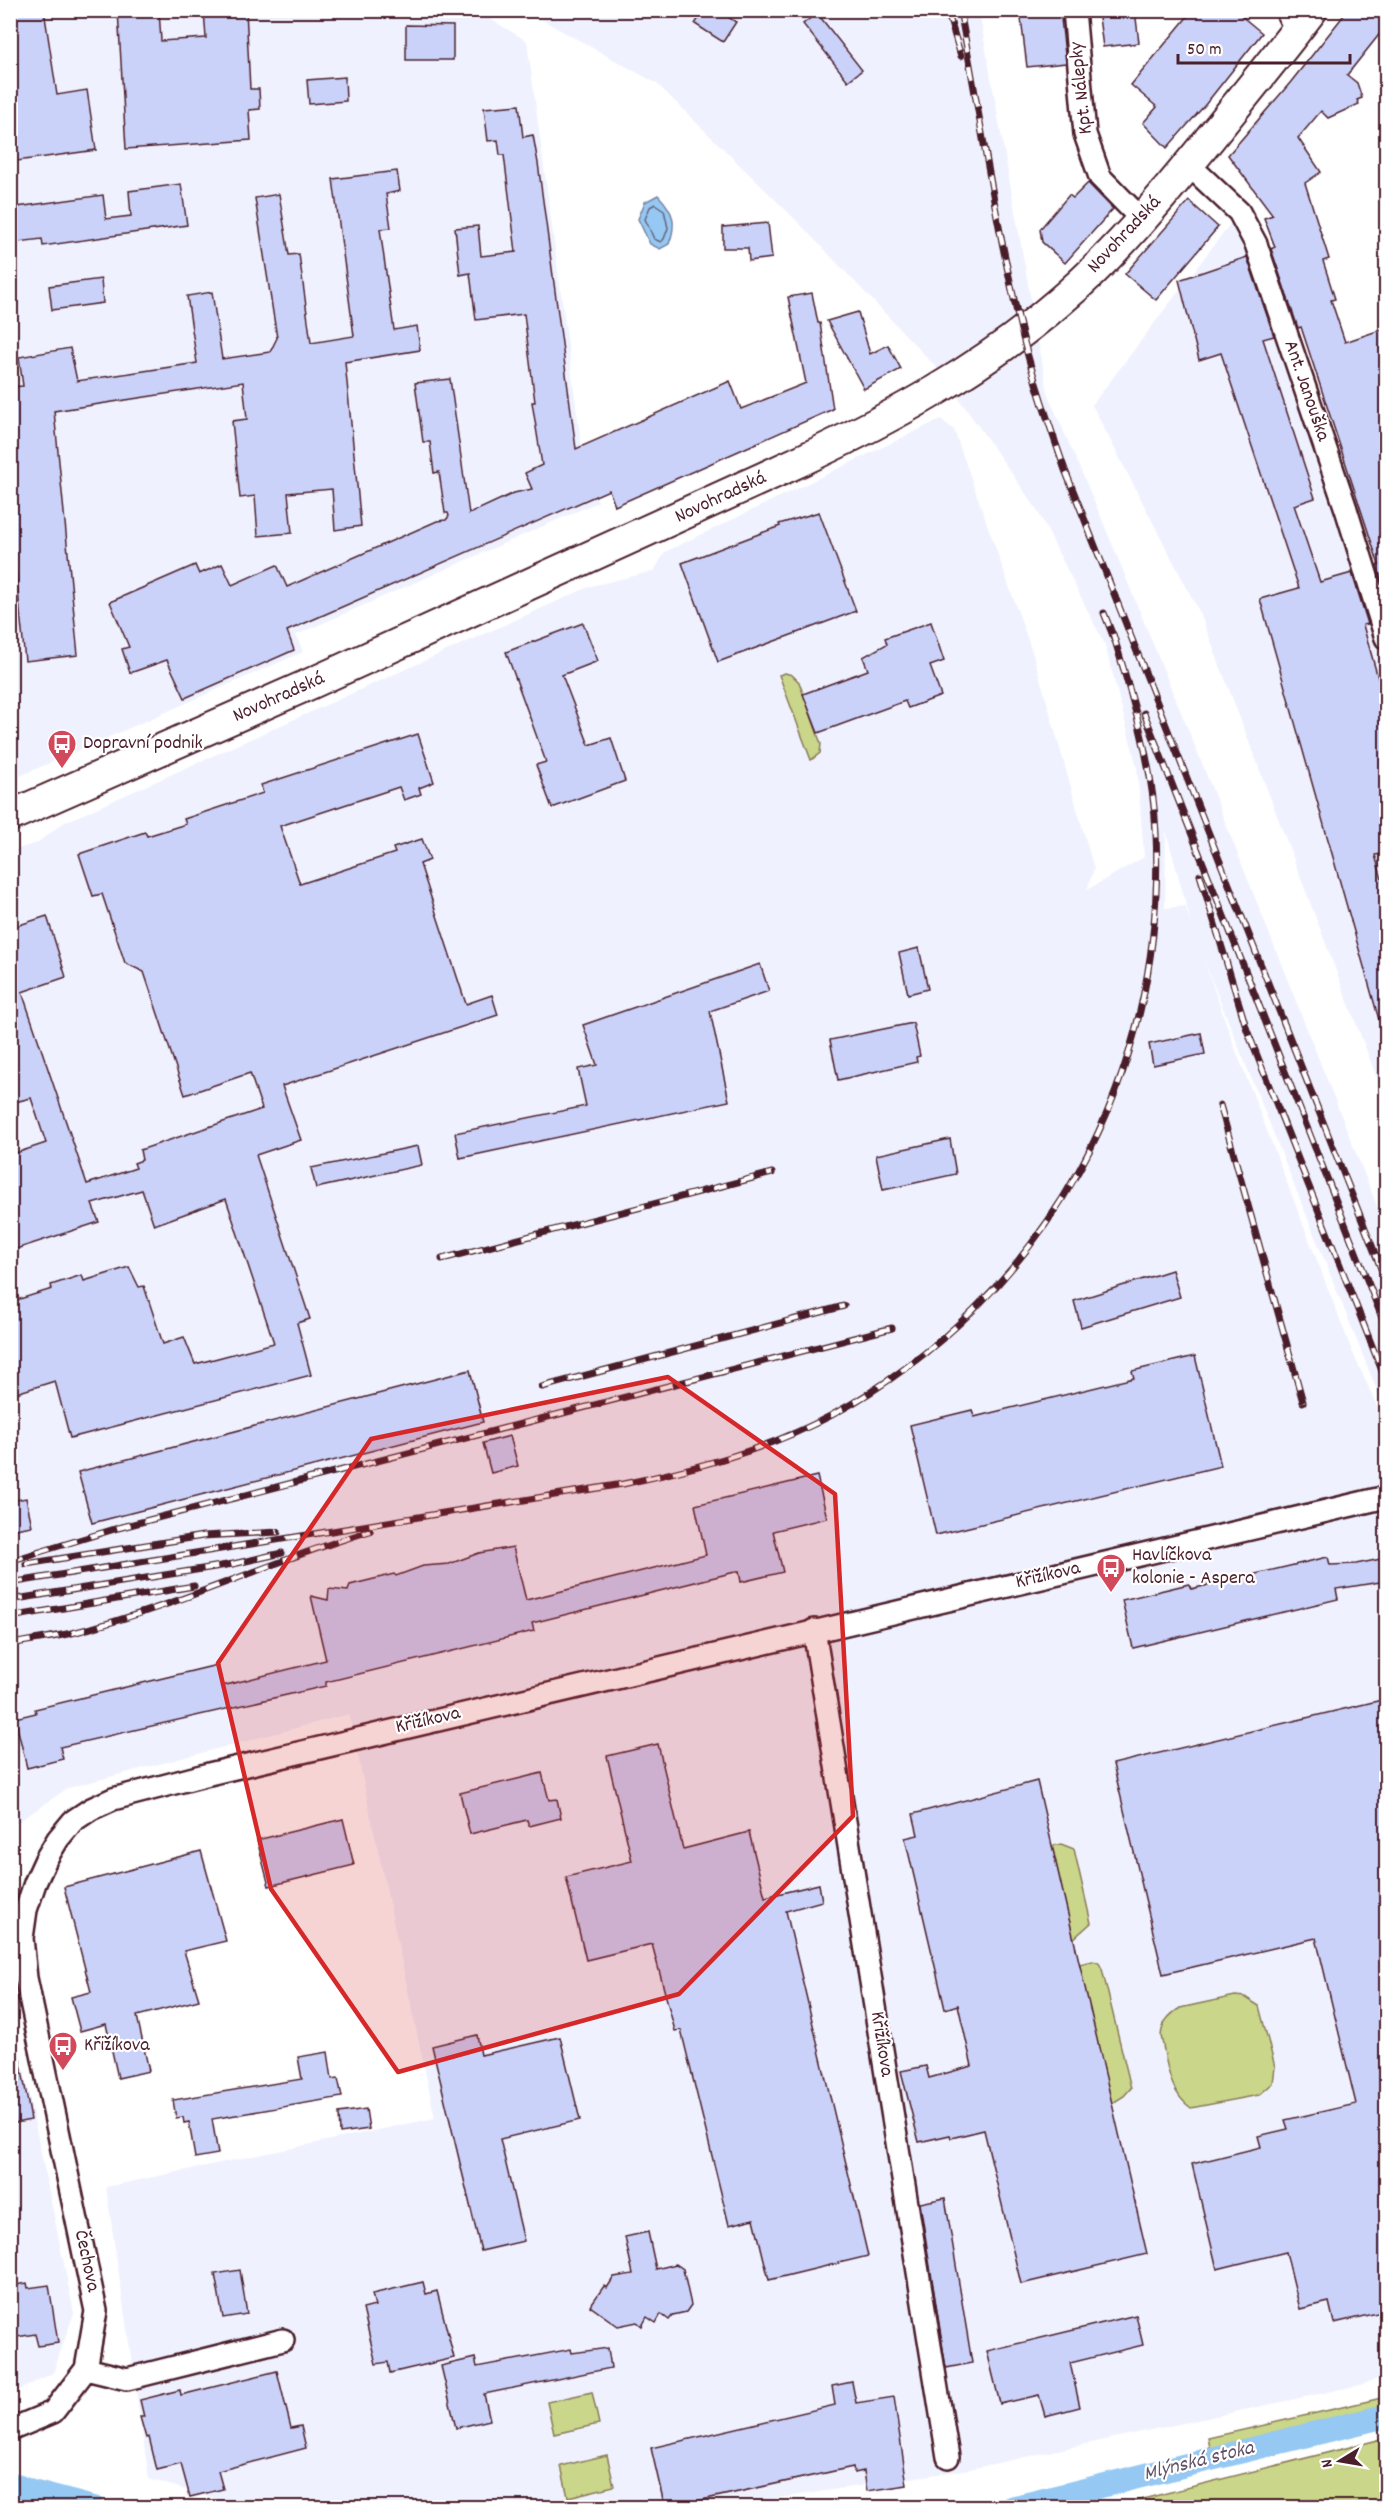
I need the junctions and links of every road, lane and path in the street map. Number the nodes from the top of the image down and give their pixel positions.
1 (1074, 10) edge
2 (1298, 17) edge
3 (1188, 164) junction
4 (1141, 219) junction
5 (1386, 638) edge
6 (10, 816) edge
7 (1386, 1497) edge
8 (814, 1630) junction
9 (63, 2154) joint
10 (283, 2340) dead end
11 (87, 2369) junction
12 (10, 2430) edge
13 (948, 2457) dead end

1 - 4 street, Kpt. Nálepky
2 - 3 main road, Novohradská
3 - 4 main road, Novohradská
3 - 5 street, Ant. Janouška
4 - 6 main road, Novohradská
7 - 8 street, Křižíkova
8 - 9 street, Křižíkova
8 - 13 street, Křižíkova
9 - 11 street, Čechova
10 - 11 street
11 - 12 street, Čechova

